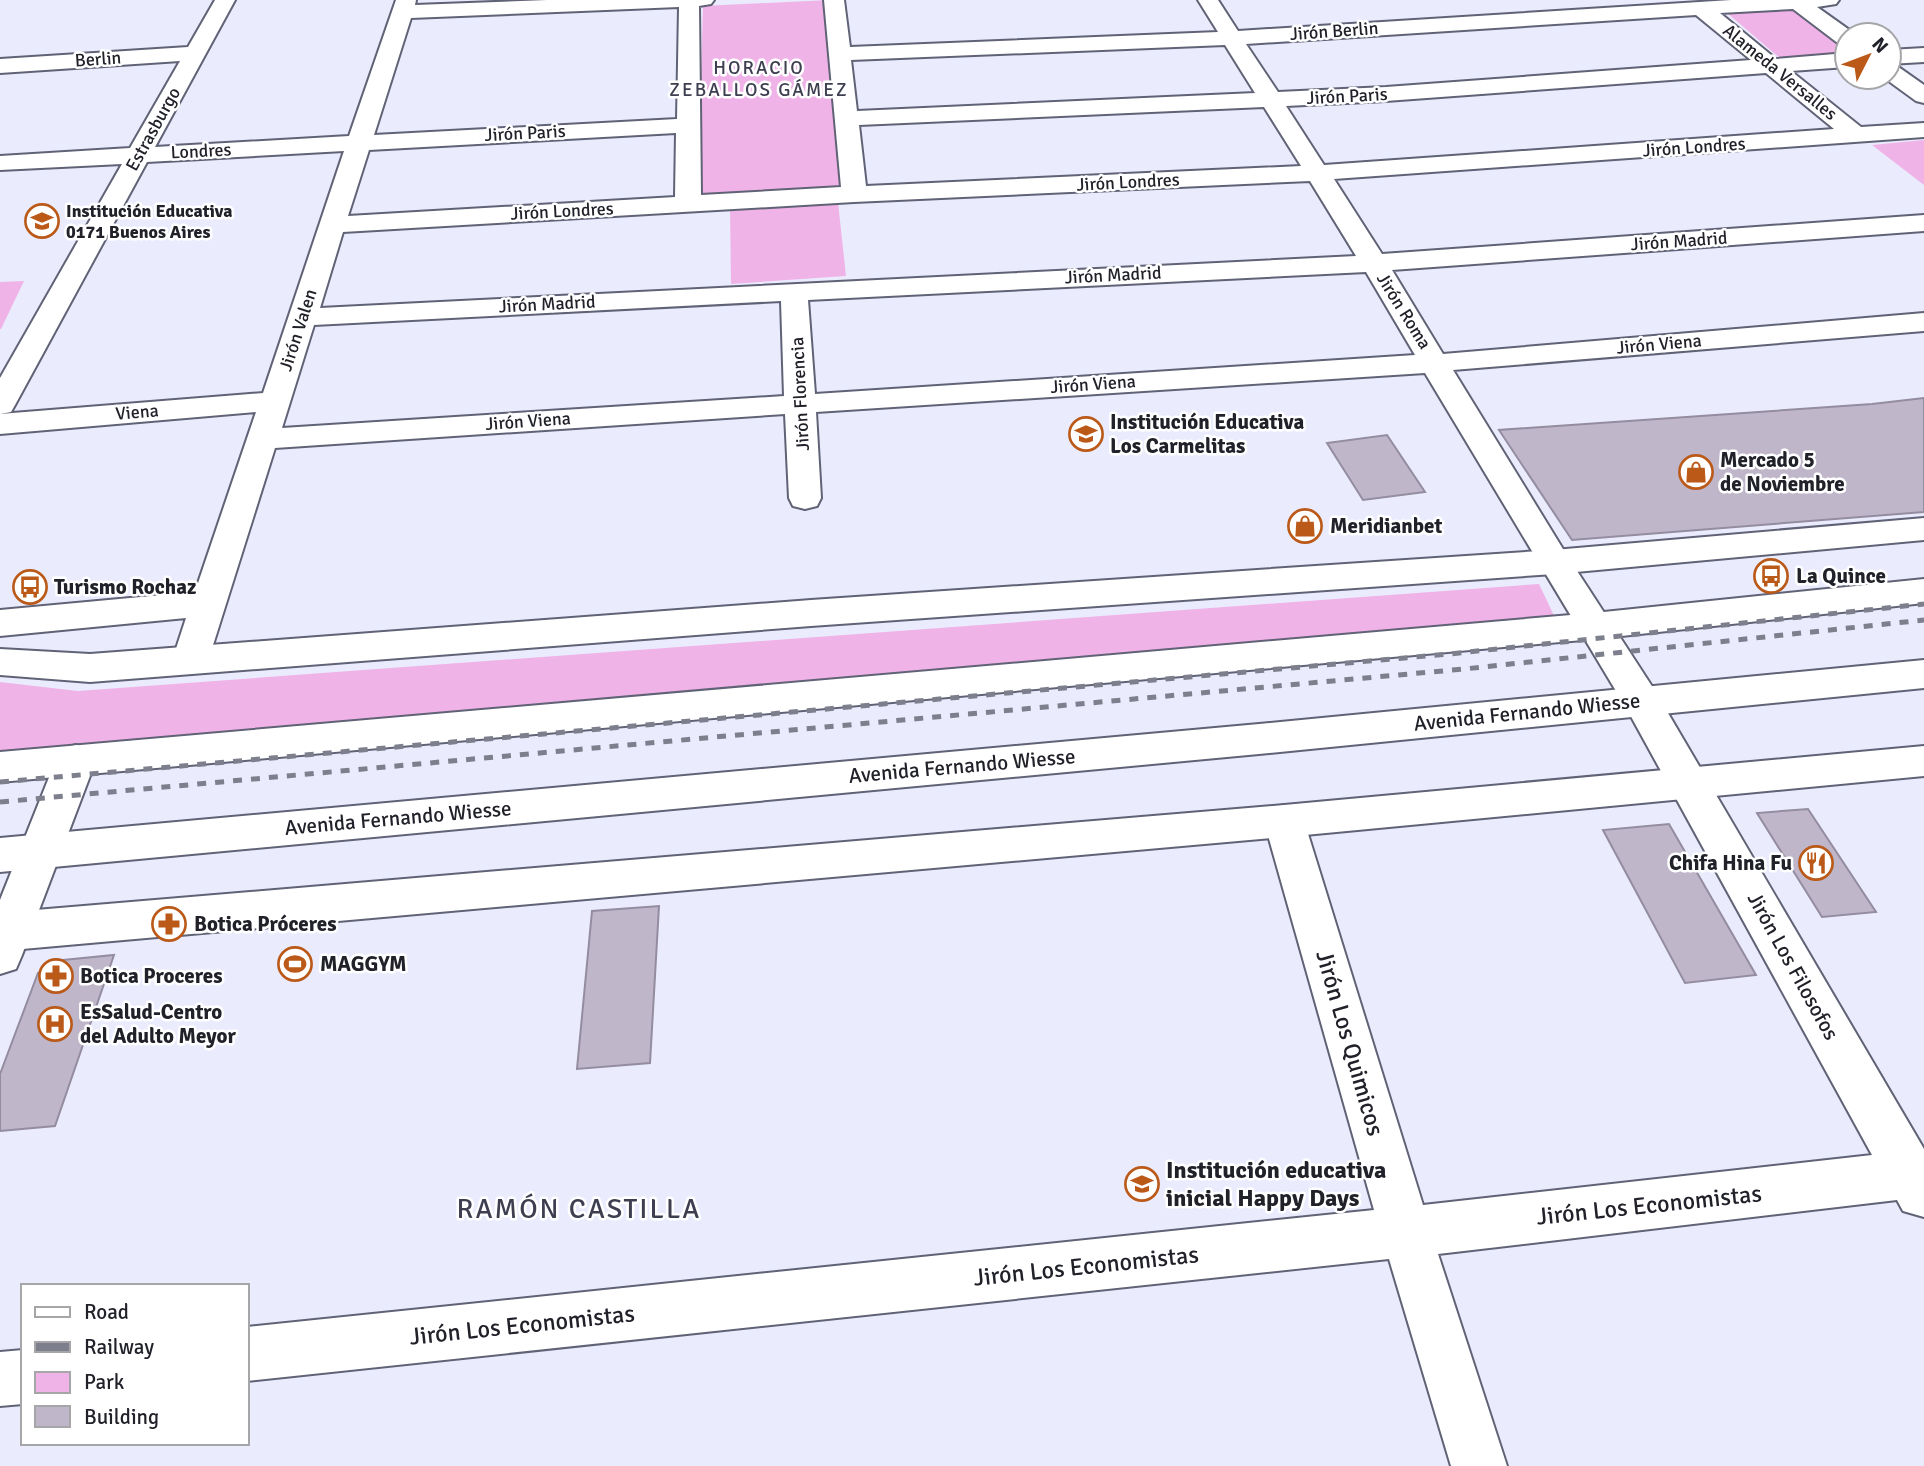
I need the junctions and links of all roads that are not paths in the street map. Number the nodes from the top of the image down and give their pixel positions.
1 (225, 0) edge
2 (704, 0) edge
3 (834, 0) edge
4 (1208, 0) edge
5 (1829, 0) edge
6 (689, 1) edge
7 (1797, 2) junction
8 (404, 6) edge
9 (1702, 9) junction
10 (1833, 29) edge
11 (1232, 38) junction
12 (195, 53) junction
13 (838, 54) junction
14 (1924, 55) edge
15 (1903, 56) edge
16 (1833, 61) edge
17 (0, 66) edge
18 (1771, 66) junction
19 (1903, 81) edge
20 (1924, 96) edge
21 (1272, 100) junction
22 (846, 119) junction
23 (690, 125) junction
24 (1924, 130) edge
25 (1857, 136) junction
26 (360, 142) junction
27 (139, 154) junction
28 (0, 163) edge
29 (1316, 173) junction
30 (854, 194) junction
31 (688, 204) junction
32 (1924, 223) edge
33 (332, 225) junction
34 (1374, 263) junction
35 (794, 291) junction
36 (302, 317) junction
37 (1924, 321) edge
38 (1436, 363) junction
39 (275, 401) junction
40 (800, 402) junction
41 (0, 405) edge
42 (0, 424) edge
43 (262, 439) junction
44 (805, 498) dead end
45 (1924, 529) edge
46 (1554, 562) junction
47 (1924, 591) edge
48 (209, 603) junction
49 (0, 623) edge
50 (1594, 626) junction
51 (190, 661) junction
52 (0, 662) edge
53 (1924, 674) edge
54 (1642, 701) junction
55 (76, 760) junction
56 (1924, 761) edge
57 (0, 767) edge
58 (1691, 785) junction
59 (1284, 821) junction
60 (19, 853) edge
61 (3, 939) edge
62 (1919, 1183) edge
63 (1406, 1232) junction
64 (248, 1354) edge
65 (21, 1377) edge
66 (0, 1379) edge
67 (1479, 1466) edge

1 - 12 street, Estrasburgo
2 - 6 street
3 - 13 street
4 - 11 street, Jirón Roma
5 - 7 street, Jirón Berlin
6 - 8 street
6 - 23 street
7 - 9 street, Jirón Berlin
7 - 10 street
8 - 26 street, Jirón Valen
9 - 11 street, Jirón Berlin
9 - 18 street, Alameda Versalles
11 - 13 street, Jirón Berlin
11 - 21 street, Jirón Roma
12 - 17 street, Berlin
12 - 27 street, Estrasburgo
13 - 22 street
14 - 15 street
16 - 18 street, Jirón Paris
18 - 21 street, Jirón Paris
18 - 25 street, Alameda Versalles
19 - 20 street
21 - 22 street, Jirón Paris
21 - 29 street, Jirón Roma
22 - 30 street
23 - 26 street, Jirón Paris
23 - 31 street
24 - 25 street, Jirón Londres
25 - 29 street, Jirón Londres
26 - 27 street, Londres
26 - 33 street, Jirón Valen
27 - 28 street, Londres
27 - 41 street, Estrasburgo
29 - 30 street, Jirón Londres
29 - 34 street, Jirón Roma
30 - 31 street, Jirón Londres
31 - 33 street, Jirón Londres
32 - 34 street, Jirón Madrid
33 - 36 street, Jirón Valen
34 - 35 street, Jirón Madrid
34 - 38 street, Jirón Roma
35 - 36 street, Jirón Madrid
35 - 40 street, Jirón Florencia
36 - 39 street, Jirón Valen
37 - 38 street, Jirón Viena
38 - 40 street, Jirón Viena
38 - 46 street, Jirón Roma
39 - 42 street, Viena
39 - 43 street, Jirón Valen
40 - 43 street, Jirón Viena
40 - 44 street, Jirón Florencia
43 - 48 street, Jirón Valen
45 - 46 street
46 - 50 street, Jirón Roma
46 - 51 street
47 - 50 street
48 - 49 street
48 - 51 street, Jirón Valen
50 - 54 street, Jirón Los Filosofos
50 - 55 street
51 - 52 street
53 - 54 street, Avenida Fernando Wiesse
54 - 58 street, Jirón Los Filosofos
54 - 60 street, Avenida Fernando Wiesse
55 - 57 street
55 - 60 street
56 - 58 street
58 - 59 street
58 - 62 street, Jirón Los Filosofos
59 - 61 street
59 - 63 street, Jirón Los Quimicos
60 - 61 street
62 - 63 street, Jirón Los Economistas
63 - 64 street, Jirón Los Economistas
63 - 67 street, Jirón Los Quimicos
65 - 66 street

